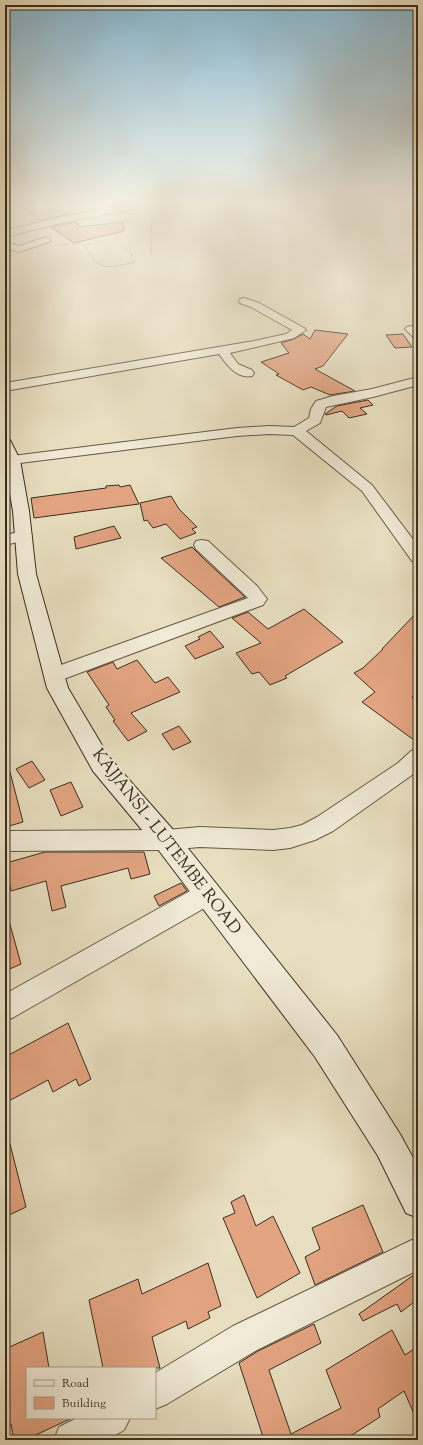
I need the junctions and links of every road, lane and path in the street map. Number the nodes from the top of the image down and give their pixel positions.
1 (244, 301) dead end
2 (222, 350) junction
3 (248, 373) dead end
4 (418, 381) edge
5 (5, 387) edge
6 (296, 431) junction
7 (5, 443) edge
8 (10, 469) edge
9 (14, 538) edge
10 (202, 545) dead end
11 (418, 558) edge
12 (54, 675) junction
13 (418, 758) edge
14 (166, 840) junction
15 (5, 841) edge
16 (207, 894) junction
17 (5, 1008) edge
18 (418, 1202) edge
19 (418, 1253) edge
20 (156, 1391) edge
21 (110, 1419) edge
22 (72, 1440) edge

1 - 2 street
2 - 3 street
2 - 5 street
4 - 6 street
6 - 8 street
6 - 11 street
7 - 8 street, KAJJANSI - LUTEMBE ROAD
8 - 9 street, KAJJANSI - LUTEMBE ROAD
9 - 12 street, KAJJANSI - LUTEMBE ROAD
10 - 12 street
12 - 14 street, KAJJANSI - LUTEMBE ROAD
13 - 14 street
14 - 15 street
14 - 16 street, KAJJANSI - LUTEMBE ROAD
16 - 17 street
16 - 18 street, KAJJANSI - LUTEMBE ROAD
19 - 20 street
21 - 22 street

